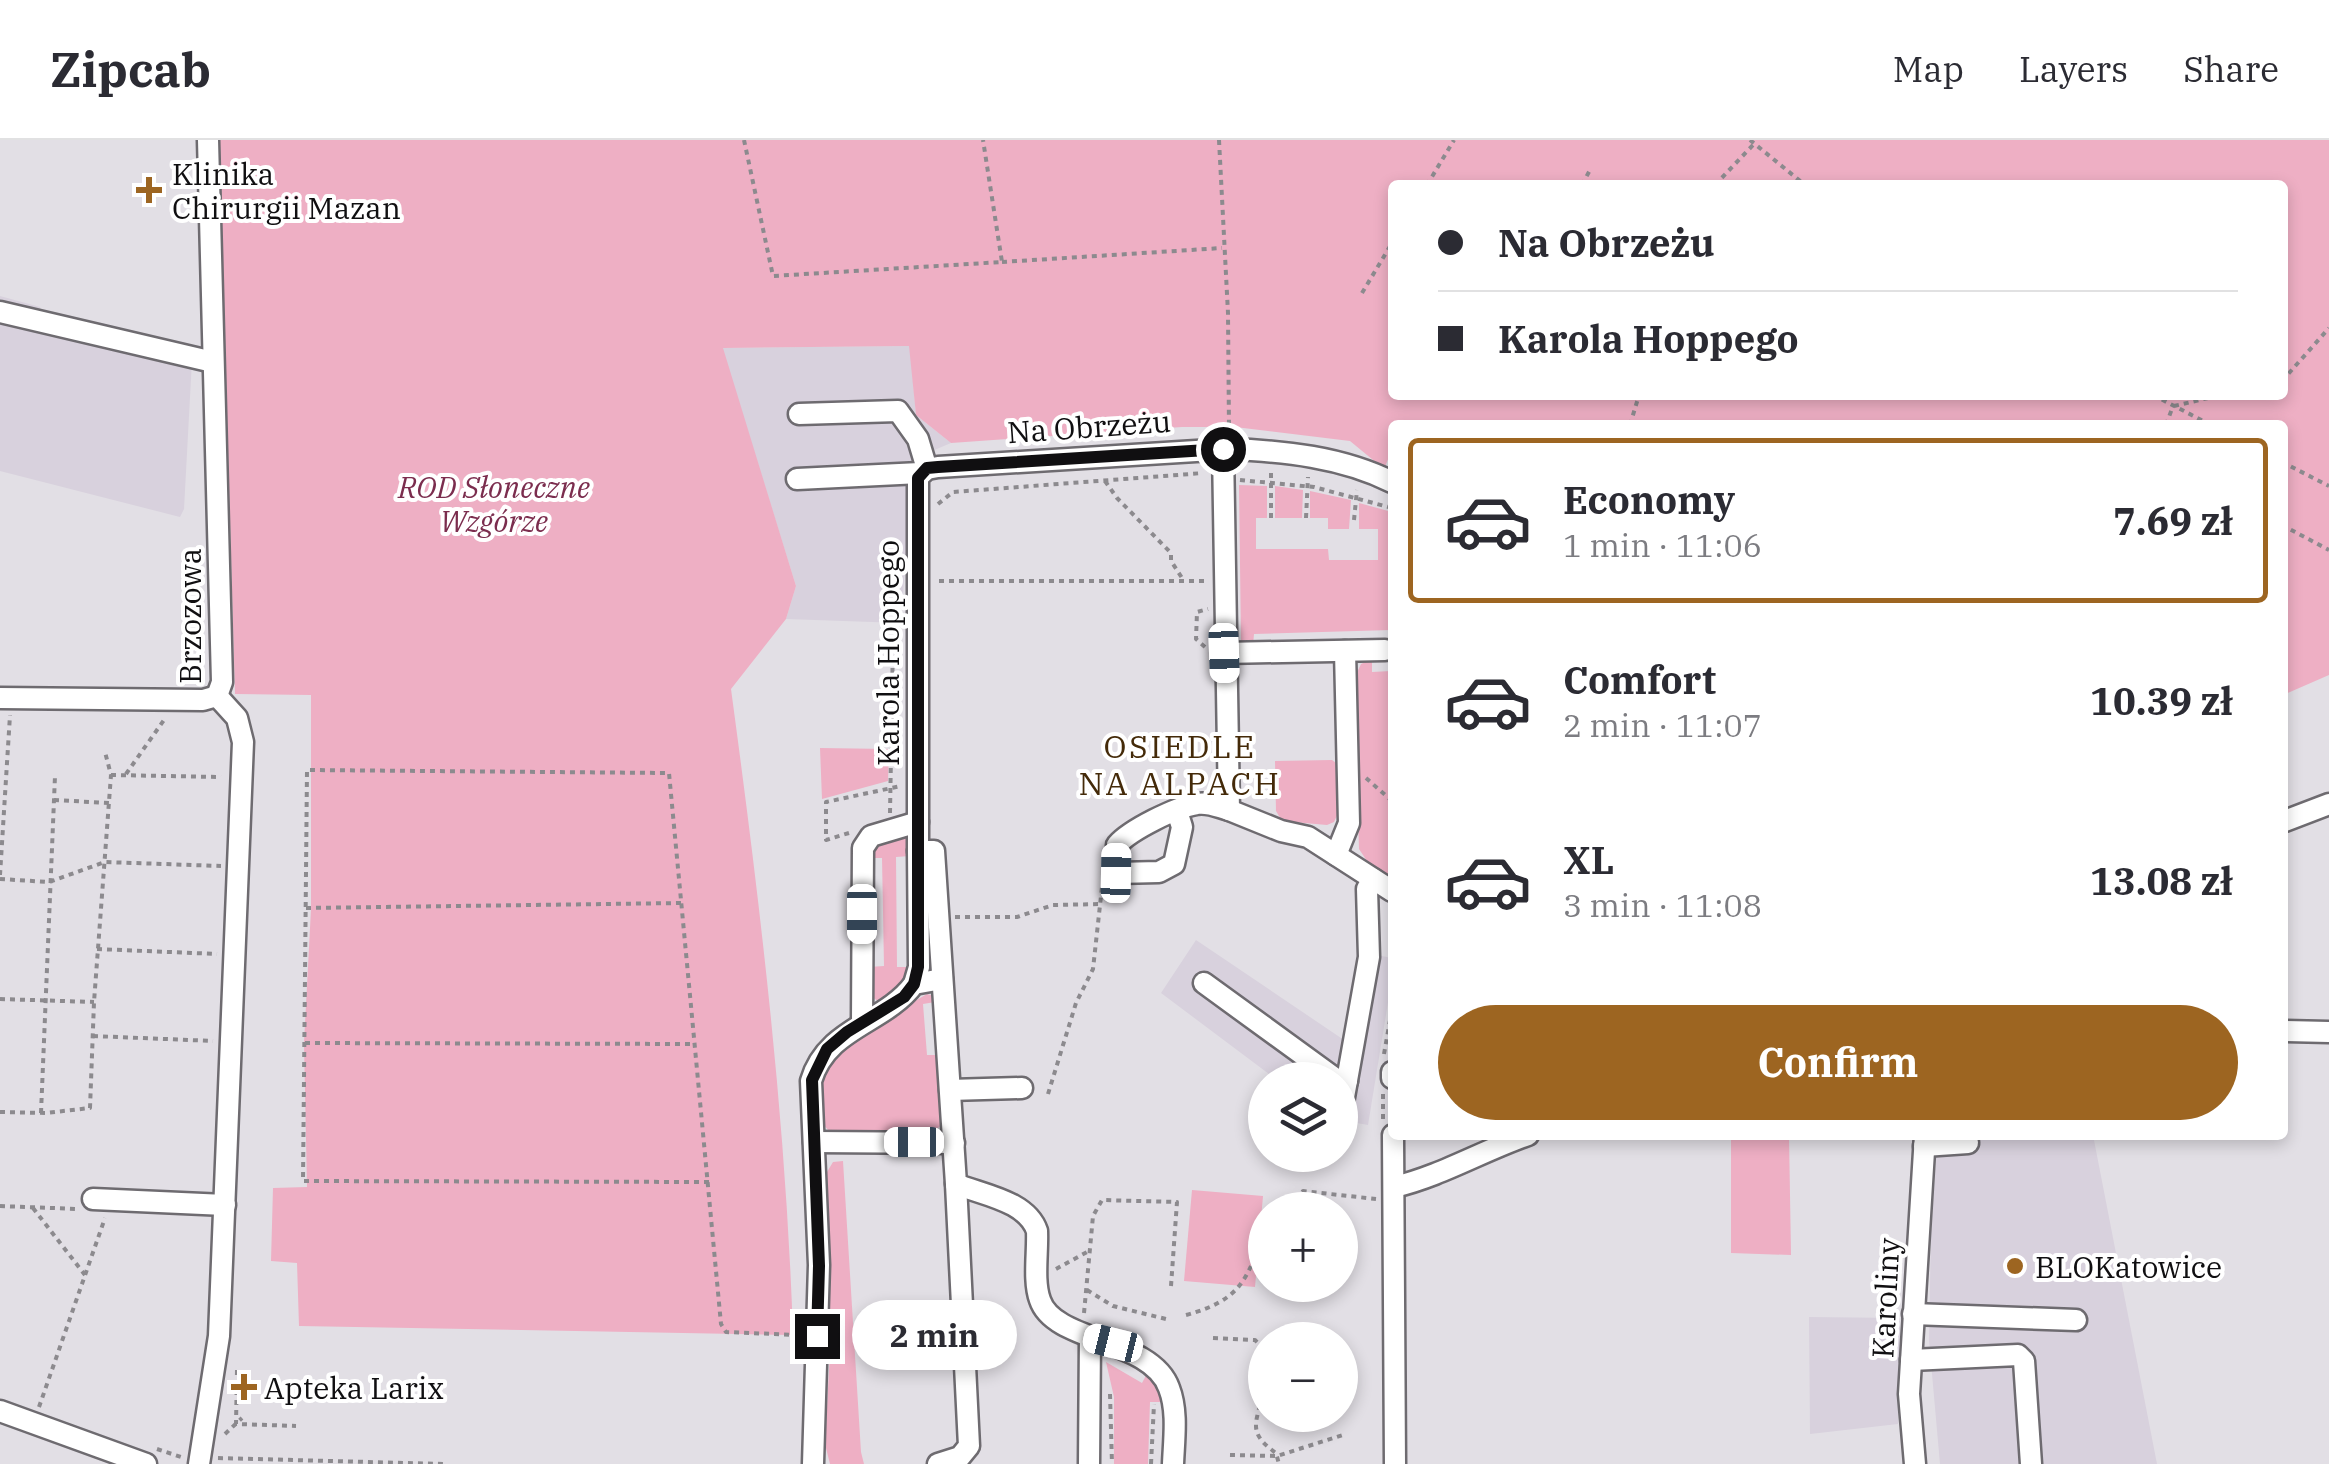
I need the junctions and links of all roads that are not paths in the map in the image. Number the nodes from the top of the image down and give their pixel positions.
1 (208, 140) edge
2 (0, 312) edge
3 (213, 362) junction
4 (800, 414) dead end
5 (1226, 449) junction
6 (921, 475) junction
7 (797, 479) dead end
8 (1388, 480) edge
9 (1385, 650) dead end
10 (1345, 651) junction
11 (1216, 654) junction
12 (216, 696) junction
13 (0, 698) edge
14 (2329, 804) edge
15 (1229, 810) junction
16 (1177, 812) junction
17 (2288, 820) edge
18 (918, 822) junction
19 (918, 850) junction
20 (1336, 855) junction
21 (1373, 879) junction
22 (1388, 888) edge
23 (942, 979) junction
24 (1204, 982) dead end
25 (914, 984) junction
26 (862, 1023) junction
27 (2288, 1031) edge
28 (2329, 1032) edge
29 (1313, 1062) edge
30 (1350, 1062) edge
31 (1022, 1088) dead end
32 (950, 1090) junction
33 (1388, 1130) edge
34 (1514, 1140) edge
35 (1924, 1140) edge
36 (814, 1142) junction
37 (954, 1143) junction
38 (1968, 1143) dead end
39 (956, 1184) junction
40 (1388, 1193) junction
41 (101, 1204) road end
42 (225, 1205) junction
43 (1913, 1314) junction
44 (2076, 1320) dead end
45 (1086, 1335) junction
46 (1911, 1360) junction
47 (0, 1411) edge
48 (146, 1464) edge
49 (199, 1464) edge
50 (813, 1464) edge
51 (938, 1464) edge
52 (1088, 1464) edge
53 (1174, 1464) edge
54 (1396, 1464) edge
55 (1914, 1464) edge
56 (2031, 1464) edge

1 - 3 street, Brzozowa
2 - 3 street
3 - 12 street, Brzozowa
4 - 6 street
5 - 6 street, Na Obrzeżu
5 - 8 street, Na Obrzeżu
5 - 11 street
6 - 7 street, Na Obrzeżu
6 - 18 street, Karola Hoppego
9 - 10 street
10 - 11 street
10 - 20 street
11 - 15 street
12 - 13 street
12 - 42 street, Brzozowa
14 - 17 street
15 - 16 street
15 - 20 street
16 - 16 street
18 - 19 street, Karola Hoppego
18 - 26 street
19 - 23 street, Karola Hoppego
19 - 25 street, Karola Hoppego
20 - 21 street
21 - 22 street
21 - 30 street
23 - 25 street
23 - 32 street, Karola Hoppego
24 - 29 street
25 - 26 street
26 - 36 street
27 - 28 street
31 - 32 street
32 - 37 street, Karola Hoppego
33 - 40 street
34 - 40 street
35 - 38 street
35 - 43 street, Karoliny
36 - 37 street
36 - 50 street
37 - 39 street, Karola Hoppego
39 - 45 street
39 - 51 street
40 - 54 street
41 - 42 street
42 - 49 street, Brzozowa
43 - 44 street
43 - 46 street, Karoliny
45 - 52 street
45 - 53 street
46 - 55 street, Karoliny
46 - 56 street
47 - 48 street

